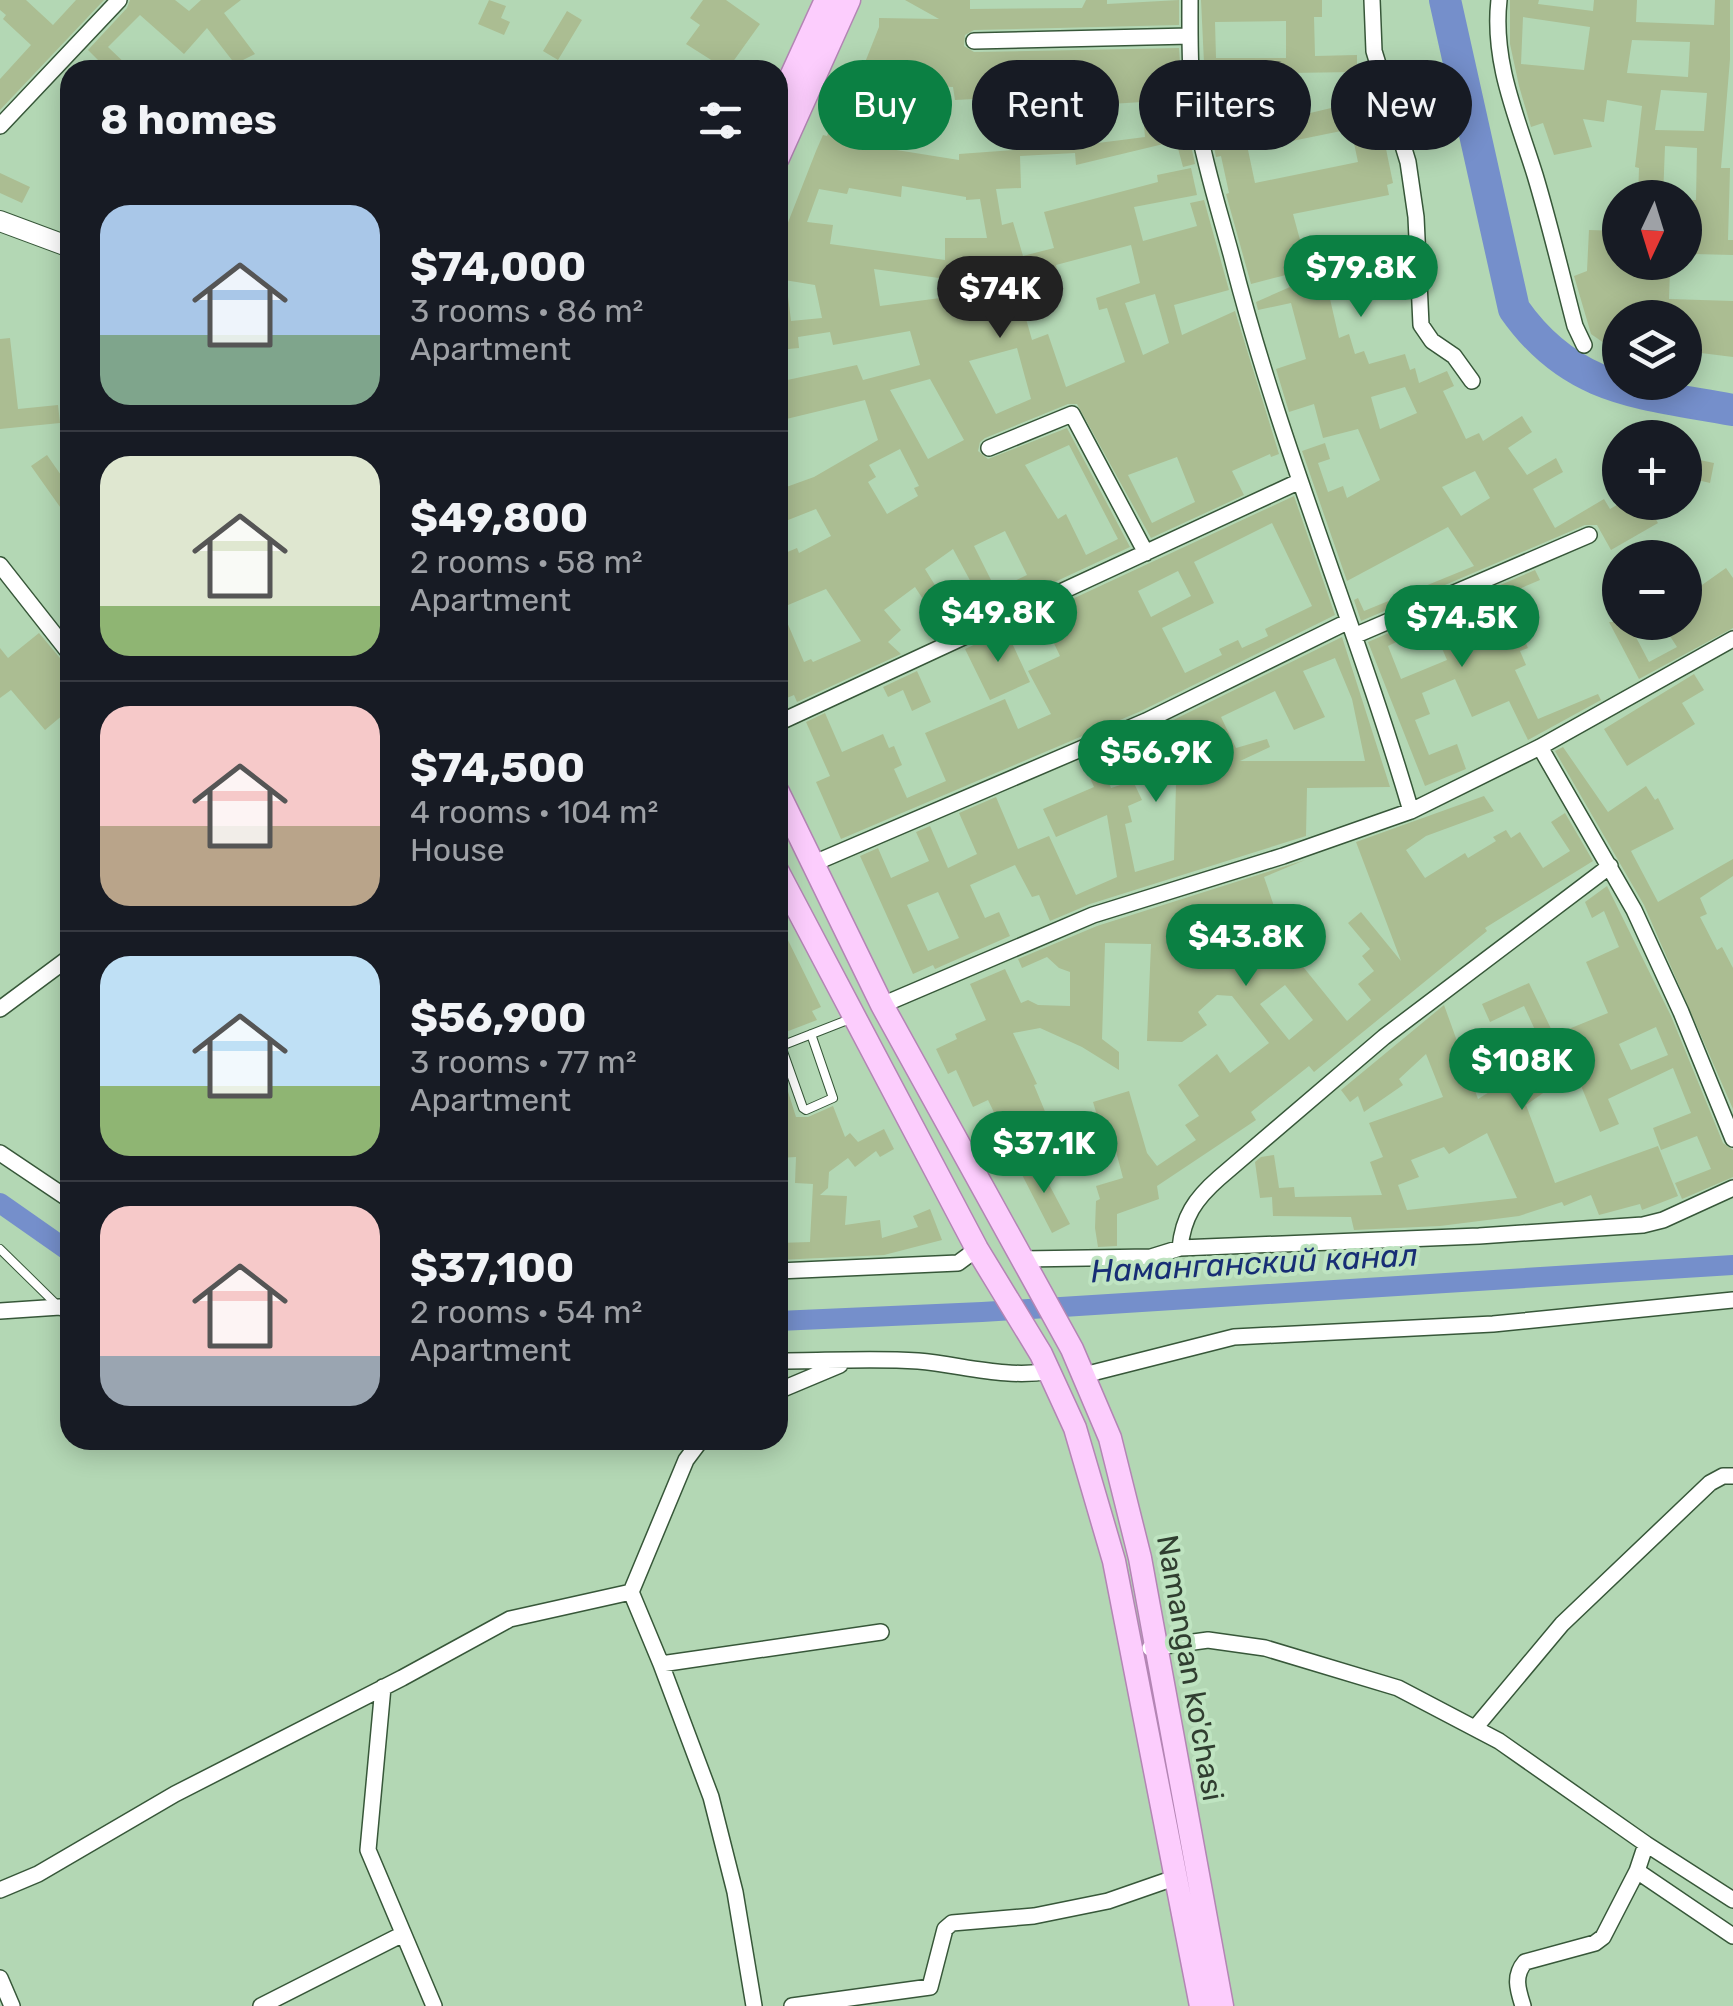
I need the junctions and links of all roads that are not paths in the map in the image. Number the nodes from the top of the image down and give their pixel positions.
1 (119, 0) edge
2 (825, 0) edge
3 (850, 0) edge
4 (1190, 0) edge
5 (1372, 0) edge
6 (1499, 0) edge
7 (1190, 36) junction
8 (974, 40) dead end
9 (62, 60) edge
10 (60, 62) edge
11 (788, 83) edge
12 (0, 126) edge
13 (788, 136) edge
14 (0, 221) edge
15 (60, 244) edge
16 (1584, 344) dead end
17 (1472, 381) dead end
18 (989, 448) dead end
19 (1300, 481) junction
20 (1589, 535) dead end
21 (1146, 553) junction
22 (0, 565) edge
23 (1350, 629) junction
24 (1733, 639) edge
25 (60, 641) edge
26 (788, 718) edge
27 (1540, 746) junction
28 (1412, 811) junction
29 (788, 813) edge
30 (812, 864) junction
31 (1610, 866) junction
32 (788, 892) edge
33 (60, 964) edge
34 (882, 1005) junction
35 (0, 1009) edge
36 (852, 1018) junction
37 (810, 1034) junction
38 (788, 1043) edge
39 (788, 1066) edge
40 (1733, 1139) edge
41 (0, 1153) edge
42 (1733, 1188) edge
43 (60, 1193) edge
44 (1180, 1248) junction
45 (0, 1249) edge
46 (977, 1249) junction
47 (1029, 1268) junction
48 (788, 1270) edge
49 (1733, 1300) edge
50 (60, 1304) edge
51 (60, 1309) edge
52 (0, 1312) edge
53 (788, 1361) edge
54 (848, 1362) junction
55 (1046, 1362) junction
56 (1084, 1375) junction
57 (788, 1386) edge
58 (694, 1450) edge
59 (1733, 1476) edge
60 (631, 1592) junction
61 (881, 1632) dead end
62 (1157, 1646) junction
63 (1132, 1650) junction
64 (661, 1664) junction
65 (383, 1687) junction
66 (1475, 1728) junction
67 (1646, 1844) junction
68 (1637, 1870) junction
69 (1177, 1877) junction
70 (0, 1890) edge
71 (1733, 1900) edge
72 (404, 1934) junction
73 (1733, 1936) edge
74 (0, 1978) edge
75 (12, 2006) edge
76 (262, 2006) edge
77 (434, 2006) edge
78 (754, 2006) edge
79 (792, 2006) edge
80 (1201, 2006) edge
81 (1222, 2006) edge
82 (1523, 2006) edge

1 - 9 street
2 - 11 main road
3 - 13 main road
4 - 7 street
5 - 17 street
6 - 16 street
7 - 8 street
7 - 19 street
10 - 12 street
14 - 15 street
18 - 21 street
19 - 21 street
19 - 23 street
20 - 23 street
21 - 26 street
22 - 25 street
23 - 28 street
23 - 30 street
24 - 27 street
27 - 28 street
27 - 31 street
28 - 34 street
29 - 30 main road, Namangan ko'chasi
30 - 34 main road, Namangan ko'chasi
31 - 40 street
31 - 44 street
32 - 36 main road, Namangan ko'chasi
33 - 35 street
34 - 47 main road, Namangan ko'chasi
36 - 37 lane
36 - 46 main road, Namangan ko'chasi
37 - 38 lane
37 - 39 lane
41 - 43 street
42 - 44 street
44 - 47 street
45 - 50 lane
46 - 48 street
46 - 55 main road, Namangan ko'chasi
47 - 56 main road, Namangan ko'chasi
49 - 56 street
51 - 52 street
53 - 54 street
54 - 55 street
54 - 57 street
55 - 63 main road, Namangan ko'chasi
56 - 62 main road, Namangan ko'chasi
58 - 60 street
59 - 66 street
60 - 64 street
60 - 65 street
61 - 64 street
62 - 63 street
62 - 66 street
62 - 81 main road, Namangan ko'chasi
63 - 69 main road, Namangan ko'chasi
64 - 78 street
65 - 70 street
65 - 72 street
66 - 67 street
67 - 68 street
67 - 71 street
68 - 73 street
68 - 82 street
69 - 79 street
69 - 80 main road, Namangan ko'chasi
72 - 76 street
72 - 77 street
74 - 75 street

